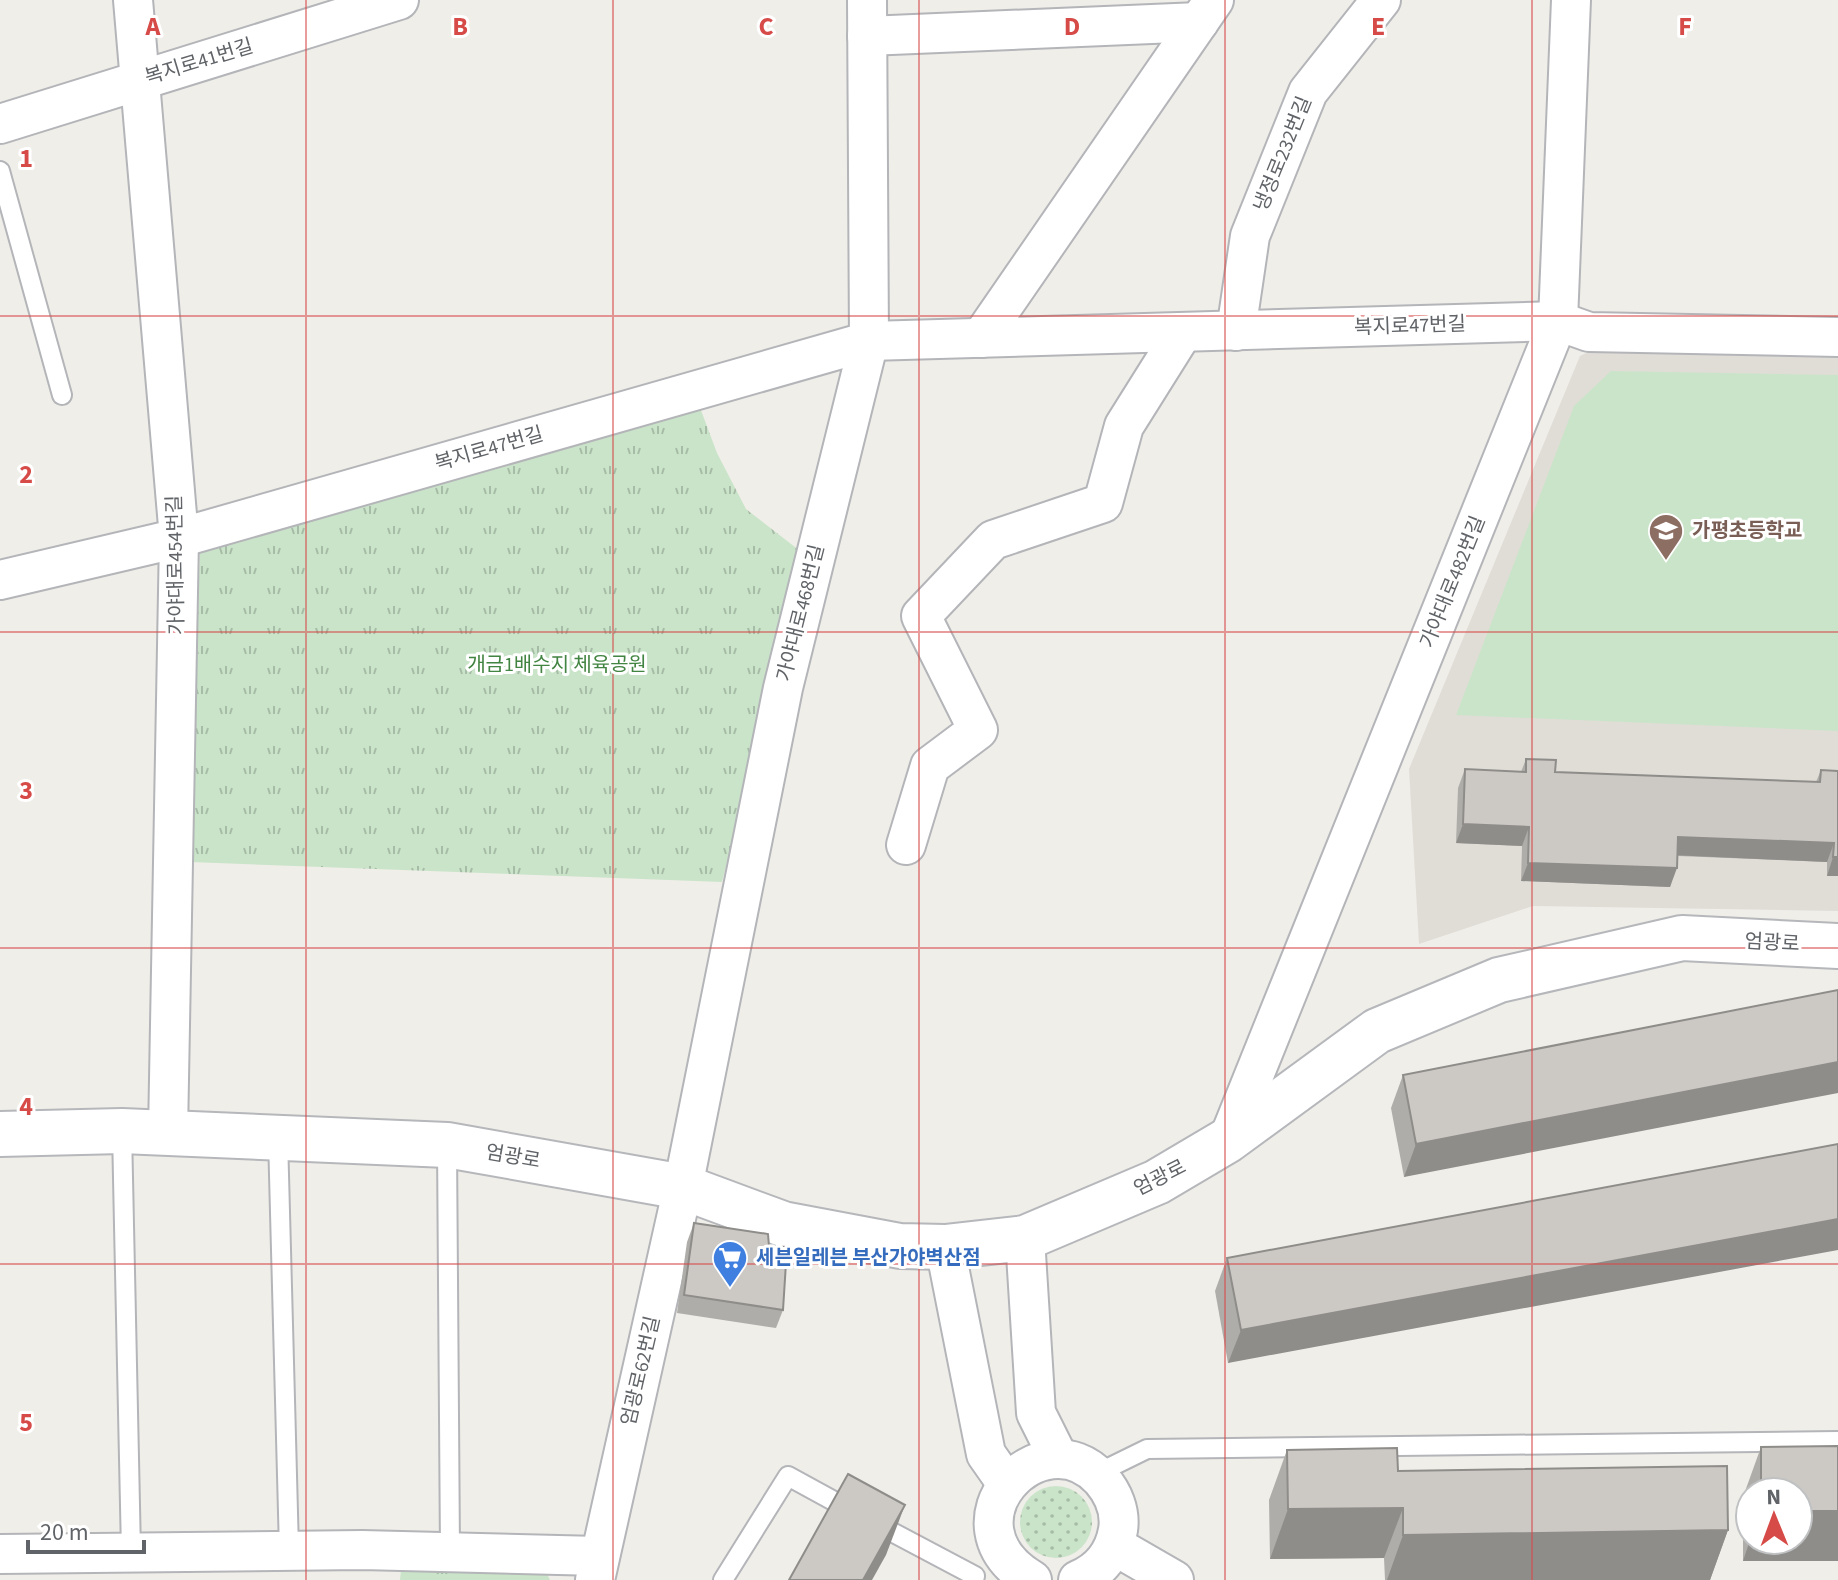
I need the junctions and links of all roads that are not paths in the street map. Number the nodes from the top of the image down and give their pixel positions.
1 (133, 0) edge
2 (399, 0) edge
3 (1381, 0) edge
4 (1571, 0) edge
5 (867, 18) edge
6 (1197, 24) edge
7 (140, 80) junction
8 (0, 124) edge
9 (0, 171) edge
10 (1558, 321) junction
11 (1236, 331) junction
12 (1183, 332) junction
13 (1838, 337) edge
14 (981, 338) junction
15 (869, 341) junction
16 (62, 395) dead end
17 (179, 538) junction
18 (0, 580) edge
19 (906, 845) dead end
20 (1838, 946) edge
21 (122, 1131) junction
22 (168, 1133) junction
23 (0, 1134) edge
24 (278, 1137) junction
25 (1228, 1140) junction
26 (447, 1145) junction
27 (683, 1187) junction
28 (1025, 1238) junction
29 (945, 1247) junction
30 (1838, 1441) edge
31 (1059, 1459) junction
32 (1096, 1474) junction
33 (1007, 1484) junction
34 (1115, 1546) junction
35 (289, 1550) junction
36 (131, 1552) junction
37 (450, 1552) junction
38 (0, 1554) edge
39 (597, 1568) edge
40 (980, 1573) edge
41 (723, 1580) edge
42 (1032, 1580) edge
43 (1078, 1580) edge
44 (1174, 1580) edge

1 - 7 street, 가야대로454번길
2 - 7 street, 복지로41번길
3 - 11 street, 냉정로232번길
4 - 10 street, 가야대로482번길
5 - 6 street, 가야대로468번길
5 - 15 street, 가야대로468번길
6 - 14 street
7 - 8 street, 복지로41번길
7 - 17 street, 가야대로454번길
9 - 16 lane
10 - 11 street, 복지로47번길
10 - 13 street, 복지로47번길
10 - 25 street, 가야대로482번길
11 - 12 street, 복지로47번길
12 - 14 street, 복지로47번길
12 - 19 street
14 - 15 street, 복지로47번길
15 - 17 street, 복지로47번길
15 - 27 street, 가야대로468번길
17 - 18 street, 복지로47번길
17 - 22 street, 가야대로454번길
20 - 25 main road, 엄광로
21 - 22 main road, 엄광로
21 - 23 main road, 엄광로
21 - 36 lane
22 - 24 main road, 엄광로
24 - 26 main road, 엄광로
24 - 35 lane
25 - 28 main road, 엄광로
26 - 27 main road, 엄광로
26 - 37 lane
27 - 29 main road, 엄광로
27 - 39 street, 엄광로62번길
28 - 29 main road, 엄광로
28 - 31 street
29 - 33 street
30 - 32 lane
31 - 32 street
31 - 33 street
32 - 34 street
33 - 40 street
34 - 43 street
34 - 44 street
35 - 36 street, 엄광로62번길
35 - 37 street, 엄광로62번길
36 - 38 street, 엄광로62번길
37 - 39 street, 엄광로62번길
40 - 41 lane
40 - 42 street

